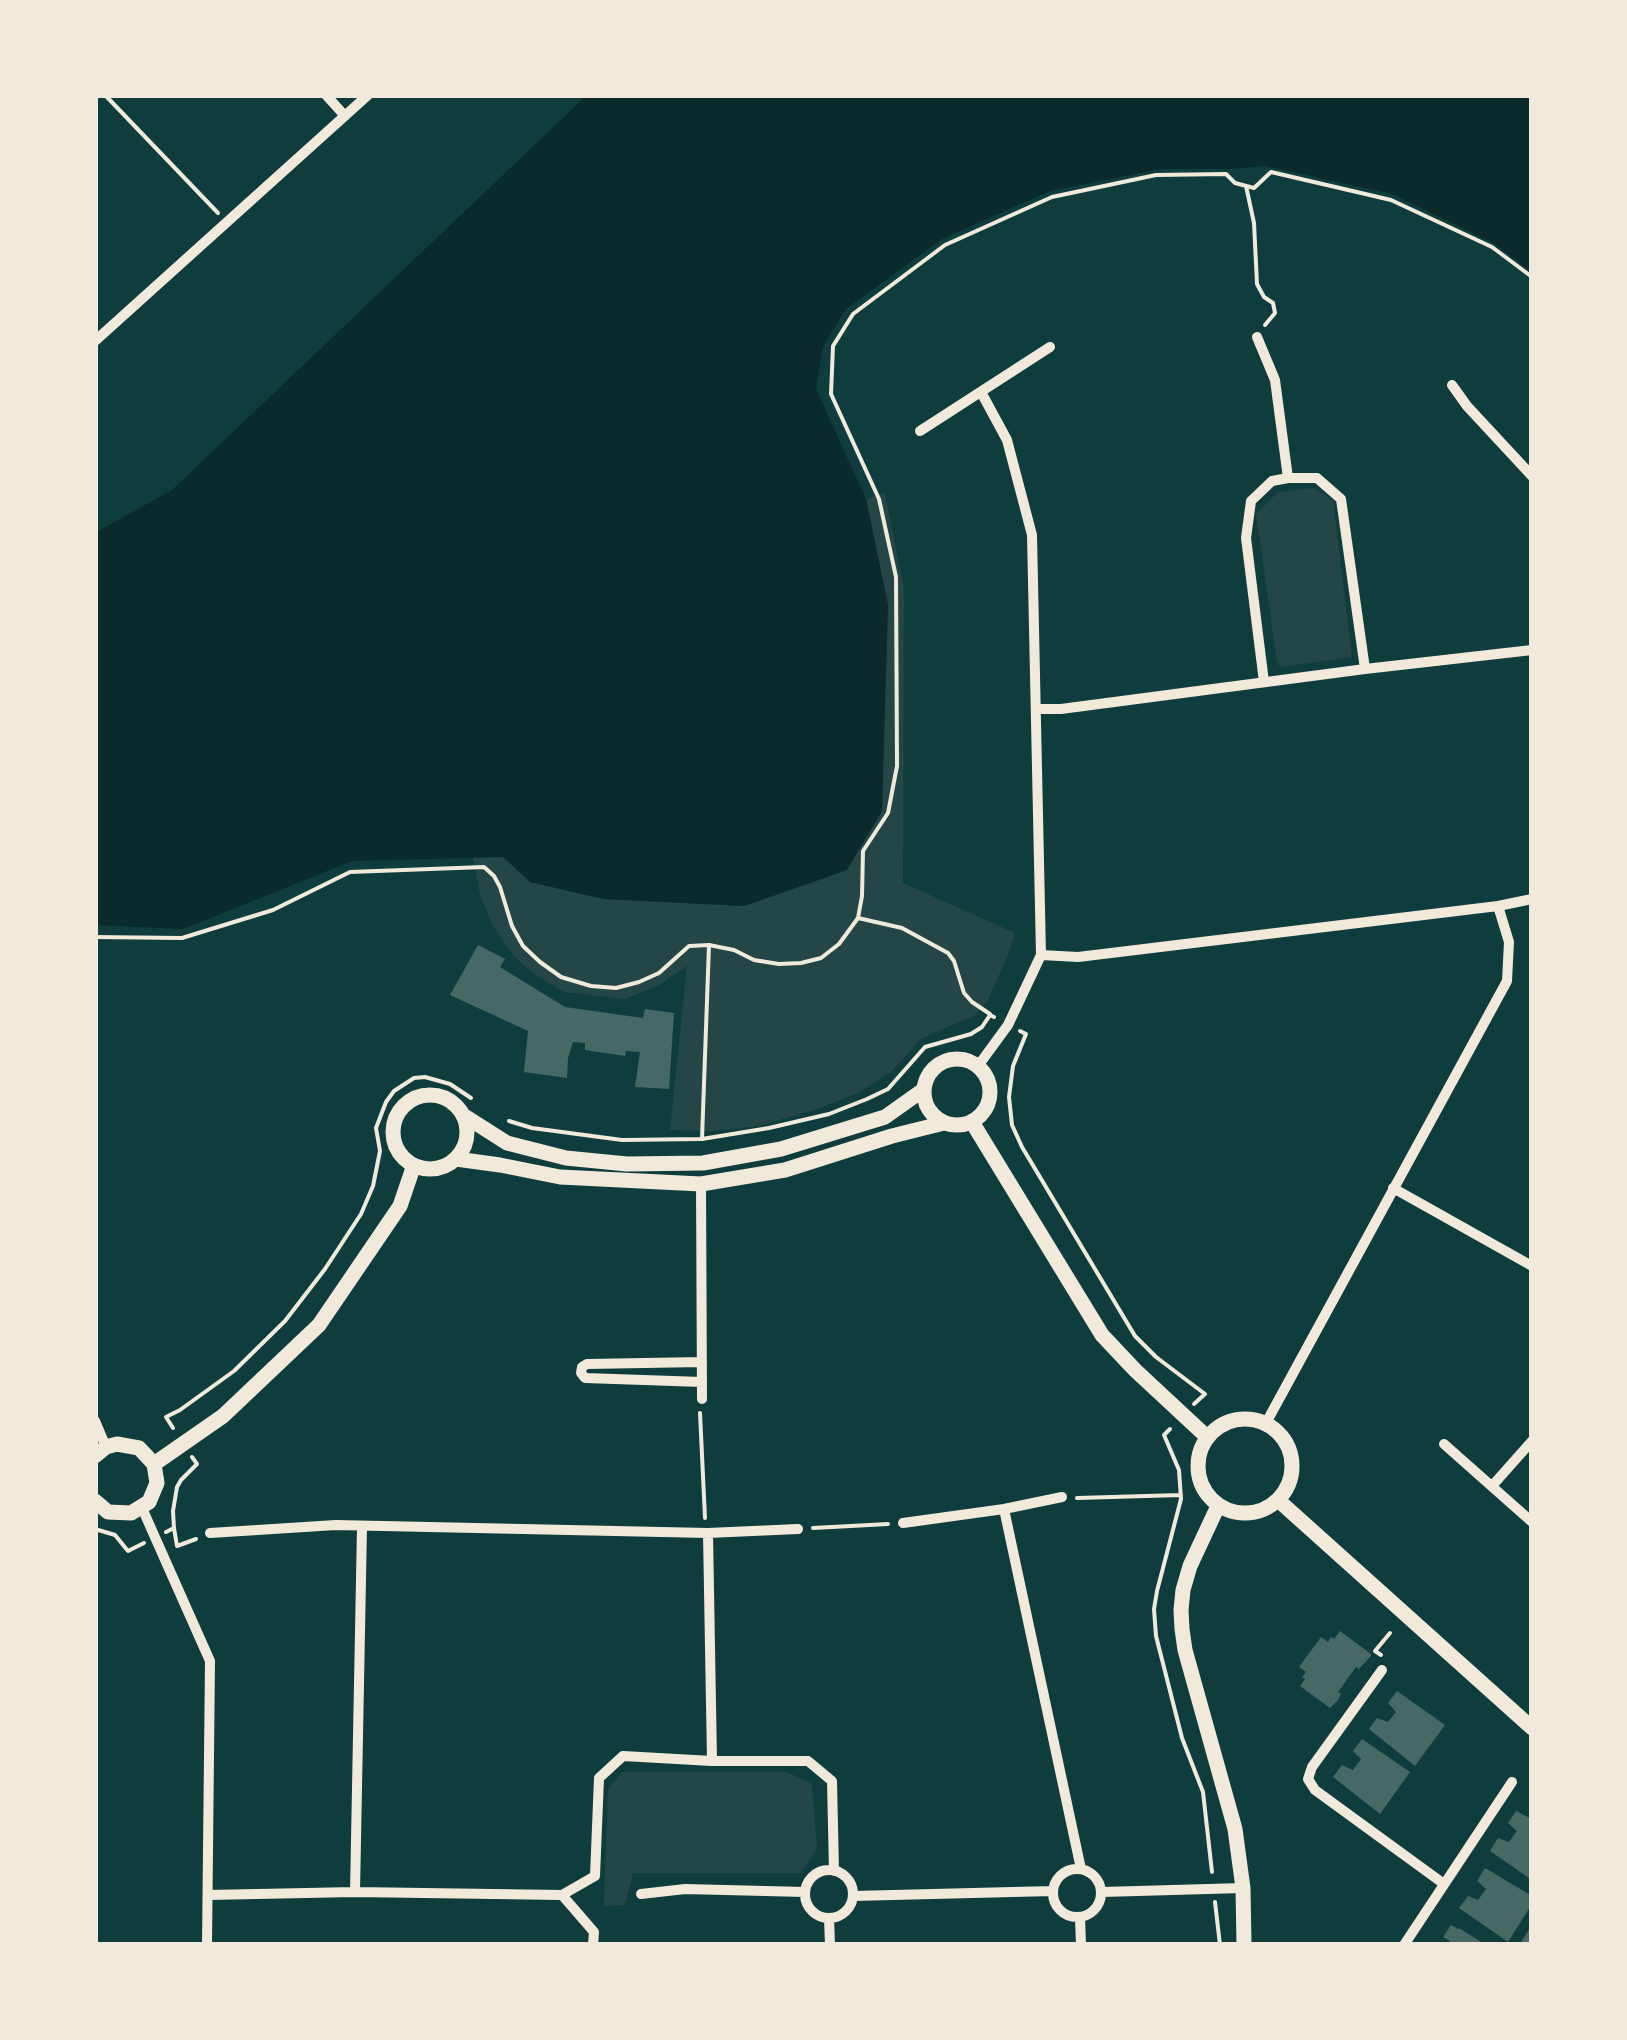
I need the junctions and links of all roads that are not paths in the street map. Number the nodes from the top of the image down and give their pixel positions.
1 (326, 95) edge
2 (368, 95) edge
3 (345, 116) junction
4 (1256, 337) road end
5 (95, 341) edge
6 (1050, 347) dead end
7 (1452, 385) dead end
8 (981, 392) junction
9 (920, 431) dead end
10 (1532, 476) edge
11 (1288, 478) junction
12 (1532, 650) edge
13 (1365, 669) junction
14 (1264, 682) junction
15 (1036, 709) junction
16 (1532, 898) edge
17 (1498, 906) junction
18 (1041, 954) junction
19 (978, 1066) junction
20 (923, 1090) junction
21 (464, 1115) junction
22 (972, 1122) junction
23 (944, 1123) junction
24 (456, 1159) junction
25 (414, 1165) junction
26 (701, 1184) junction
27 (1393, 1188) junction
28 (1532, 1266) edge
29 (702, 1362) junction
30 (702, 1382) junction
31 (702, 1398) road end
32 (95, 1421) edge
33 (1266, 1423) junction
34 (1207, 1437) junction
35 (1532, 1441) edge
36 (1444, 1444) dead end
37 (101, 1452) edge
38 (154, 1464) junction
39 (1492, 1486) junction
40 (1062, 1498) road end
41 (1278, 1500) junction
42 (95, 1501) edge
43 (1218, 1506) junction
44 (142, 1508) junction
45 (1004, 1509) junction
46 (1532, 1522) edge
47 (903, 1523) road end
48 (362, 1527) junction
49 (798, 1529) road end
50 (708, 1532) junction
51 (210, 1534) road end
52 (1382, 1670) road end
53 (1532, 1728) edge
54 (712, 1762) junction
55 (1512, 1782) dead end
56 (1081, 1868) junction
57 (834, 1871) junction
58 (1444, 1884) junction
59 (1243, 1888) junction
60 (1053, 1890) junction
61 (355, 1892) junction
62 (805, 1892) junction
63 (1102, 1892) junction
64 (562, 1894) junction
65 (641, 1894) dead end
66 (208, 1895) junction
67 (853, 1896) junction
68 (829, 1918) junction
69 (1080, 1918) junction
70 (207, 1945) edge
71 (594, 1945) edge
72 (830, 1945) edge
73 (1081, 1945) edge
74 (1244, 1945) edge
75 (1404, 1945) edge

1 - 3 street
2 - 3 street
3 - 5 street
4 - 11 street
6 - 8 street
7 - 10 street
8 - 9 street
8 - 15 street
11 - 13 street
11 - 14 street
12 - 13 street
13 - 14 street
14 - 15 street
15 - 18 street
16 - 17 street
17 - 18 street
17 - 27 street
18 - 19 street
19 - 20 street
19 - 22 street
20 - 21 street
20 - 23 street
21 - 24 street
21 - 25 street
22 - 23 street
22 - 34 street
23 - 26 street
24 - 25 street
24 - 26 street
25 - 38 street
26 - 29 street
27 - 28 street
27 - 33 street
29 - 30 street
29 - 30 street
30 - 31 street
32 - 37 street
33 - 34 street
33 - 41 street
34 - 43 street
35 - 39 street
36 - 39 street
37 - 38 street
38 - 44 street
39 - 46 street
40 - 45 street
41 - 43 street
41 - 53 street
42 - 44 street
43 - 59 street
44 - 66 street
45 - 47 street
45 - 56 street
48 - 50 street
48 - 51 street
48 - 61 street
49 - 50 street
50 - 54 street
52 - 58 street
54 - 57 street
54 - 64 street
55 - 58 street
56 - 60 street
56 - 63 street
57 - 62 street
57 - 67 street
58 - 75 street
59 - 63 street
59 - 74 street
60 - 67 street
60 - 69 street
61 - 64 street
61 - 66 street
62 - 65 street
62 - 68 street
63 - 69 street
64 - 71 street
66 - 70 street
67 - 68 street
68 - 72 street
69 - 73 street

